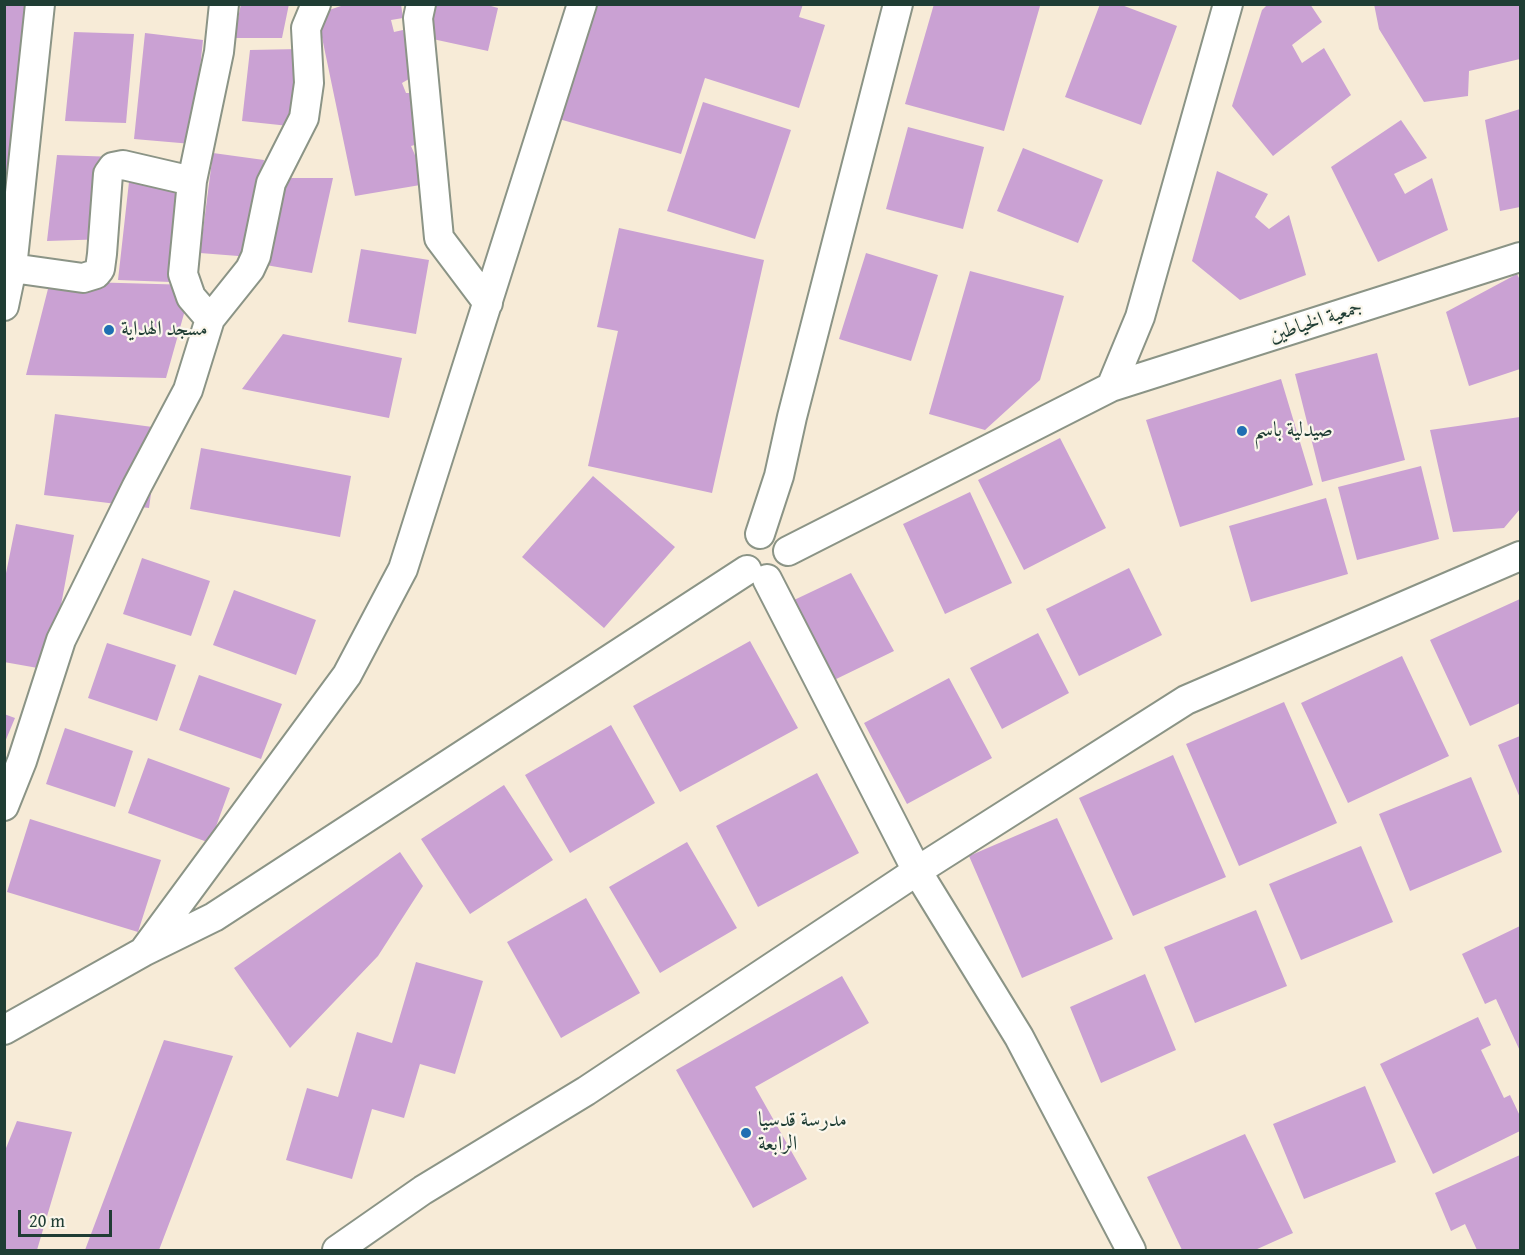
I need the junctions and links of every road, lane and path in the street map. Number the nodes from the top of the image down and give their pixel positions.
1 (40, 4) edge
2 (224, 4) edge
3 (316, 4) edge
4 (421, 4) edge
5 (582, 4) edge
6 (898, 4) edge
7 (1228, 4) edge
8 (192, 181) junction
9 (1521, 257) edge
10 (12, 268) junction
11 (488, 303) junction
12 (4, 306) edge
13 (210, 319) junction
14 (1111, 387) junction
15 (760, 534) junction
16 (788, 551) junction
17 (1521, 556) edge
18 (757, 574) junction
19 (4, 806) edge
20 (916, 871) junction
21 (143, 952) junction
22 (4, 1030) edge
23 (338, 1251) edge
24 (1131, 1251) edge

1 - 10 street
2 - 8 street
3 - 13 street
4 - 11 street
5 - 11 street
6 - 15 street
7 - 14 street
8 - 10 street
8 - 13 street
9 - 14 street, جمعية الخياطين
10 - 12 street
11 - 21 street
13 - 19 street
14 - 16 street, جمعية الخياطين
15 - 16 street
15 - 18 street
16 - 18 street
17 - 20 street
18 - 20 street
18 - 21 street
20 - 23 street
20 - 24 street
21 - 22 street

